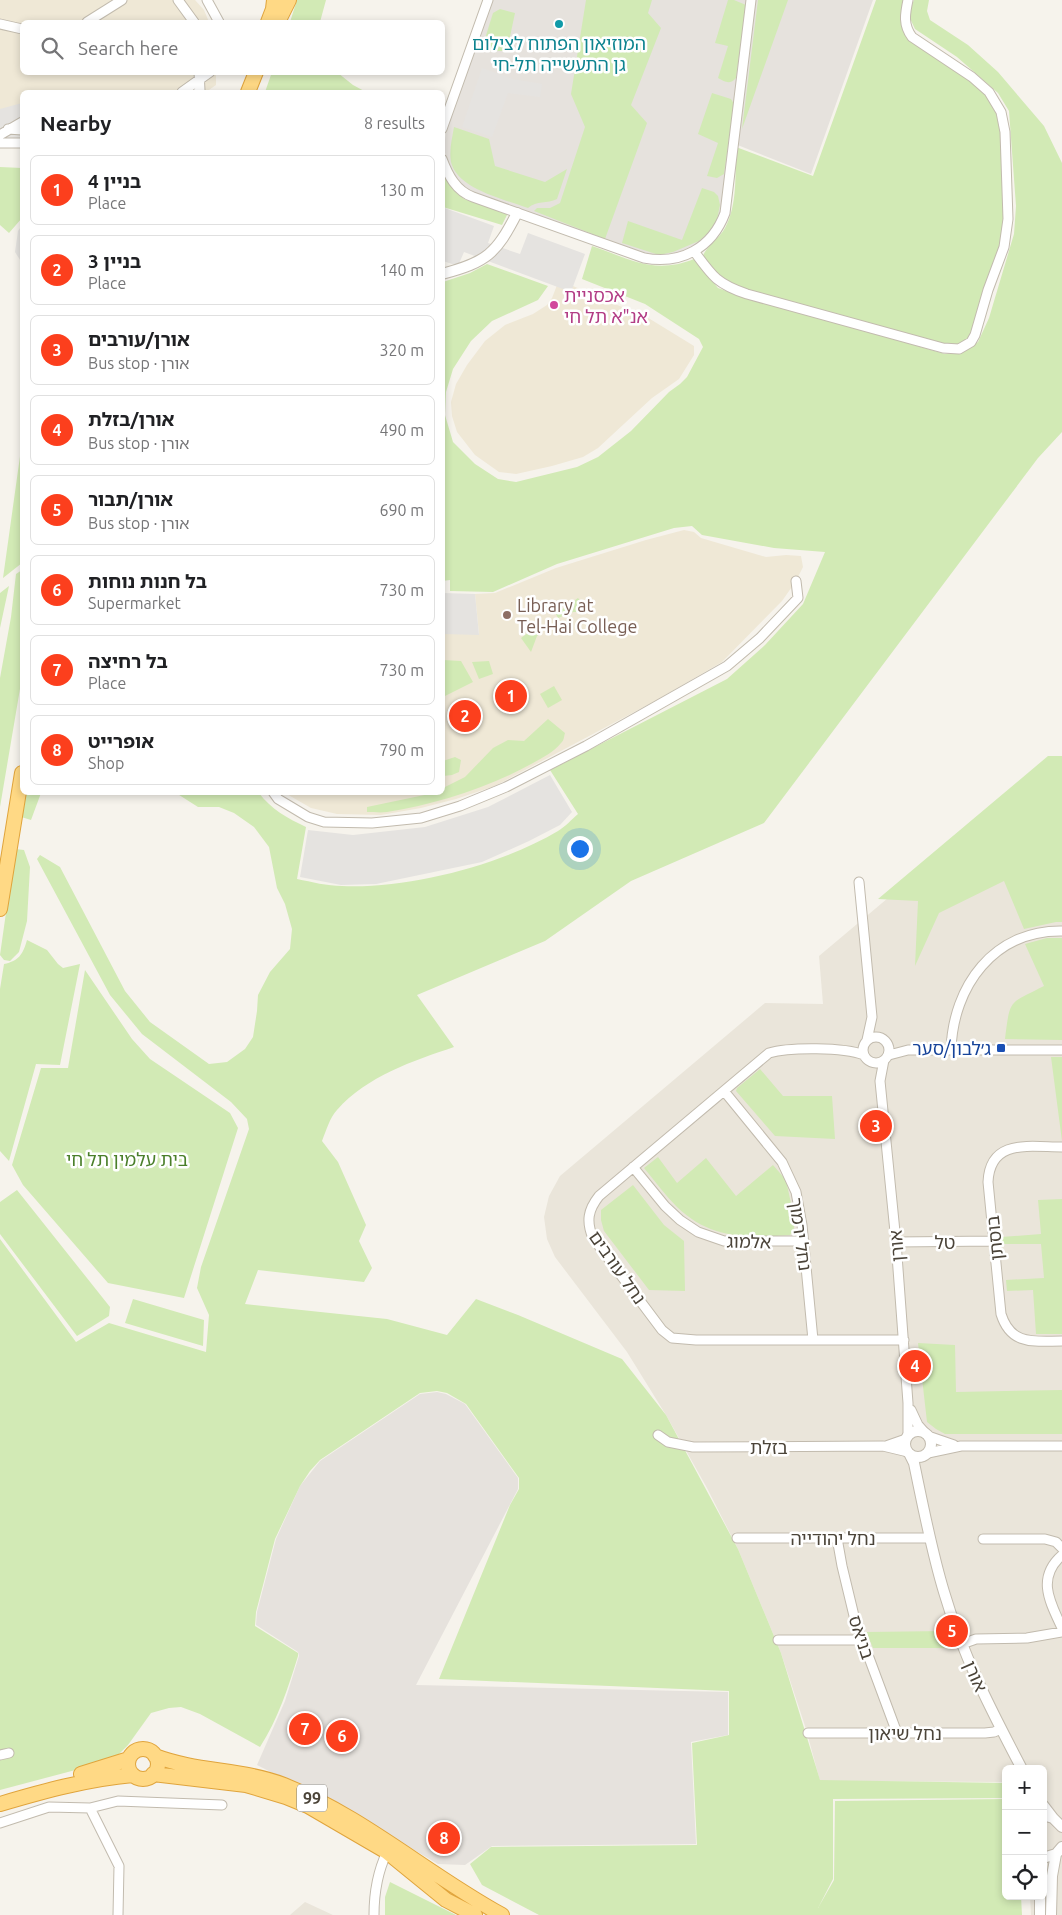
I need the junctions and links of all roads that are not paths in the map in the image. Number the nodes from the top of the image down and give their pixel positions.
1 (122, 0) edge
2 (178, 0) edge
3 (207, 0) edge
4 (274, 0) edge
5 (289, 0) edge
6 (488, 0) edge
7 (751, 0) edge
8 (908, 0) edge
9 (90, 20) edge
10 (193, 20) edge
11 (219, 20) edge
12 (269, 20) edge
13 (279, 20) edge
14 (0, 24) edge
15 (20, 29) edge
16 (246, 75) edge
17 (255, 75) edge
18 (199, 76) edge
19 (184, 90) edge
20 (200, 90) edge
21 (240, 90) edge
22 (249, 90) edge
23 (445, 121) edge
24 (20, 123) edge
25 (20, 130) edge
26 (4, 132) edge
27 (0, 143) edge
28 (20, 143) edge
29 (445, 166) edge
30 (517, 213) junction
31 (694, 251) junction
32 (445, 273) edge
33 (796, 581) dead end
34 (20, 785) edge
35 (275, 795) edge
36 (859, 882) dead end
37 (0, 909) edge
38 (1062, 931) edge
39 (872, 1017) junction
40 (866, 1041) junction
41 (886, 1041) junction
42 (846, 1050) junction
43 (908, 1050) junction
44 (951, 1050) junction
45 (1062, 1050) edge
46 (867, 1058) junction
47 (886, 1058) junction
48 (881, 1088) junction
49 (724, 1091) junction
50 (1062, 1148) edge
51 (633, 1168) junction
52 (804, 1241) junction
53 (896, 1242) junction
54 (994, 1242) junction
55 (813, 1340) junction
56 (904, 1340) junction
57 (1062, 1341) edge
58 (908, 1403) junction
59 (927, 1435) junction
60 (658, 1436) dead end
61 (907, 1437) junction
62 (883, 1446) junction
63 (961, 1446) junction
64 (1062, 1446) edge
65 (909, 1454) junction
66 (926, 1454) junction
67 (920, 1492) junction
68 (737, 1538) dead end
69 (837, 1538) junction
70 (929, 1538) junction
71 (984, 1539) dead end
72 (1062, 1548) edge
73 (1062, 1555) edge
74 (1062, 1628) edge
75 (1062, 1632) edge
76 (778, 1640) dead end
77 (862, 1640) junction
78 (962, 1644) junction
79 (1001, 1729) junction
80 (808, 1732) dead end
81 (897, 1733) junction
82 (155, 1756) junction
83 (129, 1759) junction
84 (1020, 1765) edge
85 (153, 1774) junction
86 (133, 1775) junction
87 (0, 1794) edge
88 (0, 1804) edge
89 (222, 1805) dead end
90 (90, 1808) junction
91 (1046, 1810) edge
92 (1056, 1821) edge
93 (0, 1823) edge
94 (1059, 1850) edge
95 (387, 1852) junction
96 (1047, 1856) edge
97 (1040, 1900) edge
98 (118, 1915) edge
99 (374, 1915) edge
100 (475, 1915) edge
101 (502, 1915) edge
102 (1040, 1915) edge
103 (1051, 1915) edge

1 - 9 street
2 - 10 street
3 - 11 street
4 - 12 highway
5 - 13 highway
6 - 23 street
7 - 31 street
8 - 31 street
14 - 15 street
16 - 21 highway
17 - 22 highway
18 - 19 street
18 - 20 street
24 - 26 street
25 - 26 street
27 - 28 street
29 - 30 street
30 - 31 street
30 - 32 street
33 - 35 street
34 - 37 highway
36 - 39 street
38 - 44 street
39 - 40 street
39 - 41 street
40 - 41 street
40 - 42 street, נחל עורבים
40 - 46 street
41 - 43 street
41 - 47 street
42 - 46 street, נחל עורבים
42 - 49 street, נחל עורבים
43 - 44 street
43 - 47 street
44 - 45 street
46 - 47 street
46 - 48 street, אורן
47 - 48 street, אורן
48 - 53 street, אורן
49 - 51 street, נחל עורבים
49 - 52 street, נחל ירמוך
50 - 54 street, בוסתן
51 - 52 street, אלמוג
51 - 55 street, נחל עורבים
52 - 55 street, נחל ירמוך
53 - 54 street, טל
53 - 56 street, אורן
54 - 57 street, בוסתן
55 - 56 street, נחל עורבים
56 - 58 street, אורן
58 - 59 street, אורן
58 - 61 street, אורן
59 - 61 street
59 - 63 street
59 - 66 street
60 - 62 street, בזלת
61 - 62 street, בזלת
61 - 65 street
62 - 65 street, בזלת
63 - 64 street
63 - 66 street
65 - 66 street
65 - 67 street, אורן
66 - 67 street, אורן
67 - 70 street, אורן
68 - 69 street, נחל יהודייה
69 - 70 street, נחל יהודייה
69 - 77 street, בניאס
70 - 78 street, אורן
71 - 72 street
73 - 74 street
75 - 78 street
76 - 77 street
77 - 81 street, בניאס
78 - 79 street, אורן
79 - 81 street, נחל שיאון
79 - 84 street, אורן
80 - 81 street, נחל שיאון
82 - 83 highway, 99
82 - 85 highway
82 - 101 highway, 99
83 - 86 highway
83 - 87 highway, 99
85 - 86 highway, 99
85 - 95 highway, 99
86 - 88 highway, 99
89 - 90 street
90 - 93 street
90 - 98 street
91 - 92 street
94 - 96 street
94 - 103 street
95 - 99 street
95 - 100 highway, 99
97 - 102 street

